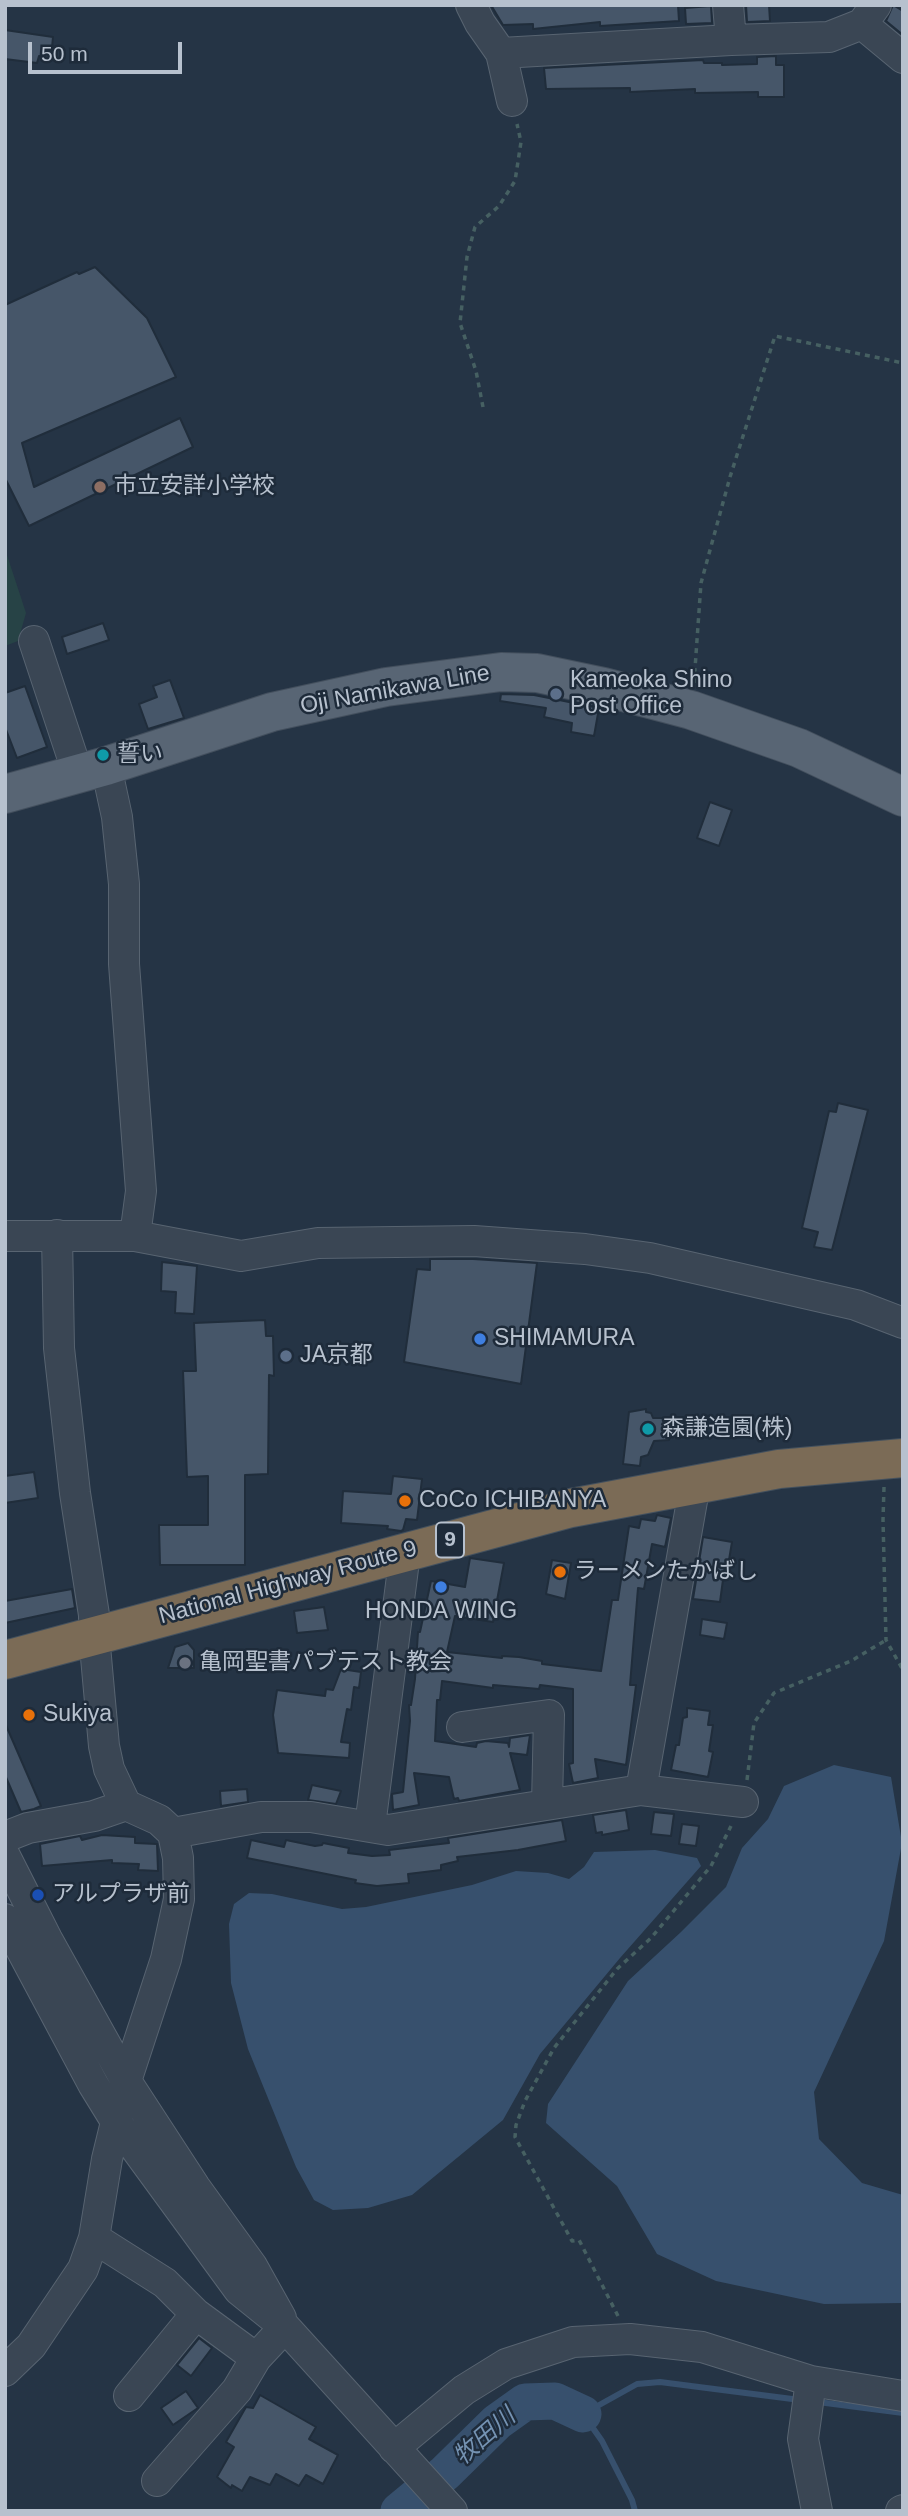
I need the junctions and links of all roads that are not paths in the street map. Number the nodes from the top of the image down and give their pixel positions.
1 (471, 5) edge
2 (728, 5) edge
3 (869, 14) edge
4 (731, 40) junction
5 (501, 53) junction
6 (903, 58) edge
7 (512, 101) road end
8 (34, 641) dead end
9 (92, 770) junction
10 (5, 794) edge
11 (903, 797) edge
12 (5, 1236) edge
13 (57, 1236) junction
14 (135, 1236) junction
15 (903, 1324) edge
16 (894, 1459) edge
17 (695, 1484) junction
18 (405, 1553) junction
19 (94, 1635) junction
20 (5, 1660) edge
21 (462, 1727) dead end
22 (641, 1790) junction
23 (743, 1802) road end
24 (547, 1804) junction
25 (126, 1805) junction
26 (370, 1826) junction
27 (173, 1833) junction
28 (5, 1837) edge
29 (5, 1856) edge
30 (5, 1919) edge
31 (126, 2081) junction
32 (117, 2123) junction
33 (94, 2238) junction
34 (195, 2314) junction
35 (285, 2328) junction
36 (256, 2358) junction
37 (5, 2371) edge
38 (811, 2381) junction
39 (129, 2396) dead end
40 (903, 2396) edge
41 (394, 2448) junction
42 (157, 2481) dead end
43 (452, 2511) edge
44 (817, 2511) edge

1 - 5 street
2 - 4 street
3 - 4 street
3 - 6 street
4 - 5 street
5 - 7 street
8 - 9 street
9 - 10 main road, Oji Namikawa Line
9 - 11 main road, Oji Namikawa Line
9 - 14 street
12 - 13 street
13 - 14 street
13 - 19 street
14 - 15 street
16 - 17 highway, National Highway Route 9 / 9
17 - 18 highway, National Highway Route 9 / 9
17 - 22 street
18 - 19 highway, National Highway Route 9 / 9
18 - 26 street
19 - 20 highway, National Highway Route 9 / 9
19 - 25 street
21 - 24 street
22 - 23 street
22 - 24 street
24 - 26 street
25 - 27 street
25 - 28 street
26 - 27 street
27 - 31 street
29 - 31 street
30 - 32 street
31 - 32 street
31 - 35 street
32 - 33 street
32 - 35 street
33 - 34 street
33 - 37 street
34 - 36 street
34 - 39 street
35 - 36 street
35 - 41 street
36 - 42 street
38 - 40 street
38 - 41 street
38 - 44 street
41 - 43 street

